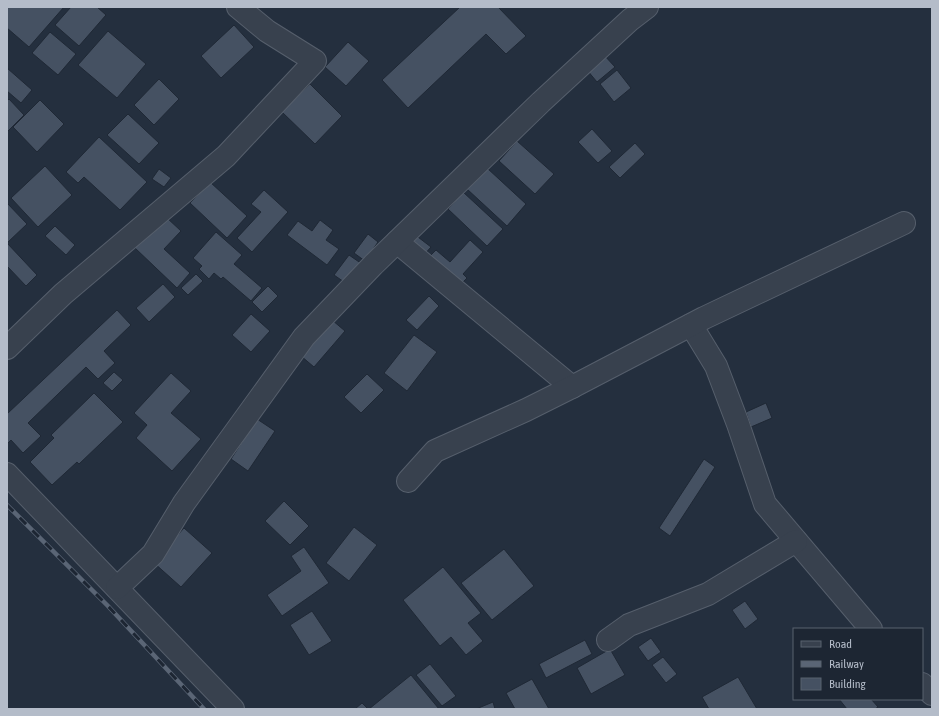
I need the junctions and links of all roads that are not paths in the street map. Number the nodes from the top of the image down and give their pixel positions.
1 (238, 7) edge
2 (639, 10) edge
3 (904, 223) dead end
4 (396, 242) junction
5 (691, 325) junction
6 (7, 348) edge
7 (572, 387) junction
8 (7, 474) edge
9 (408, 481) dead end
10 (796, 541) junction
11 (117, 588) junction
12 (870, 628) edge
13 (608, 640) dead end
14 (923, 685) edge
15 (932, 694) edge
16 (233, 709) edge

1 - 6 street
2 - 4 street
3 - 5 street
4 - 7 street
4 - 11 street
5 - 7 street
5 - 10 street
7 - 9 street
8 - 11 street
10 - 12 street
10 - 13 street
11 - 16 street
14 - 15 street

